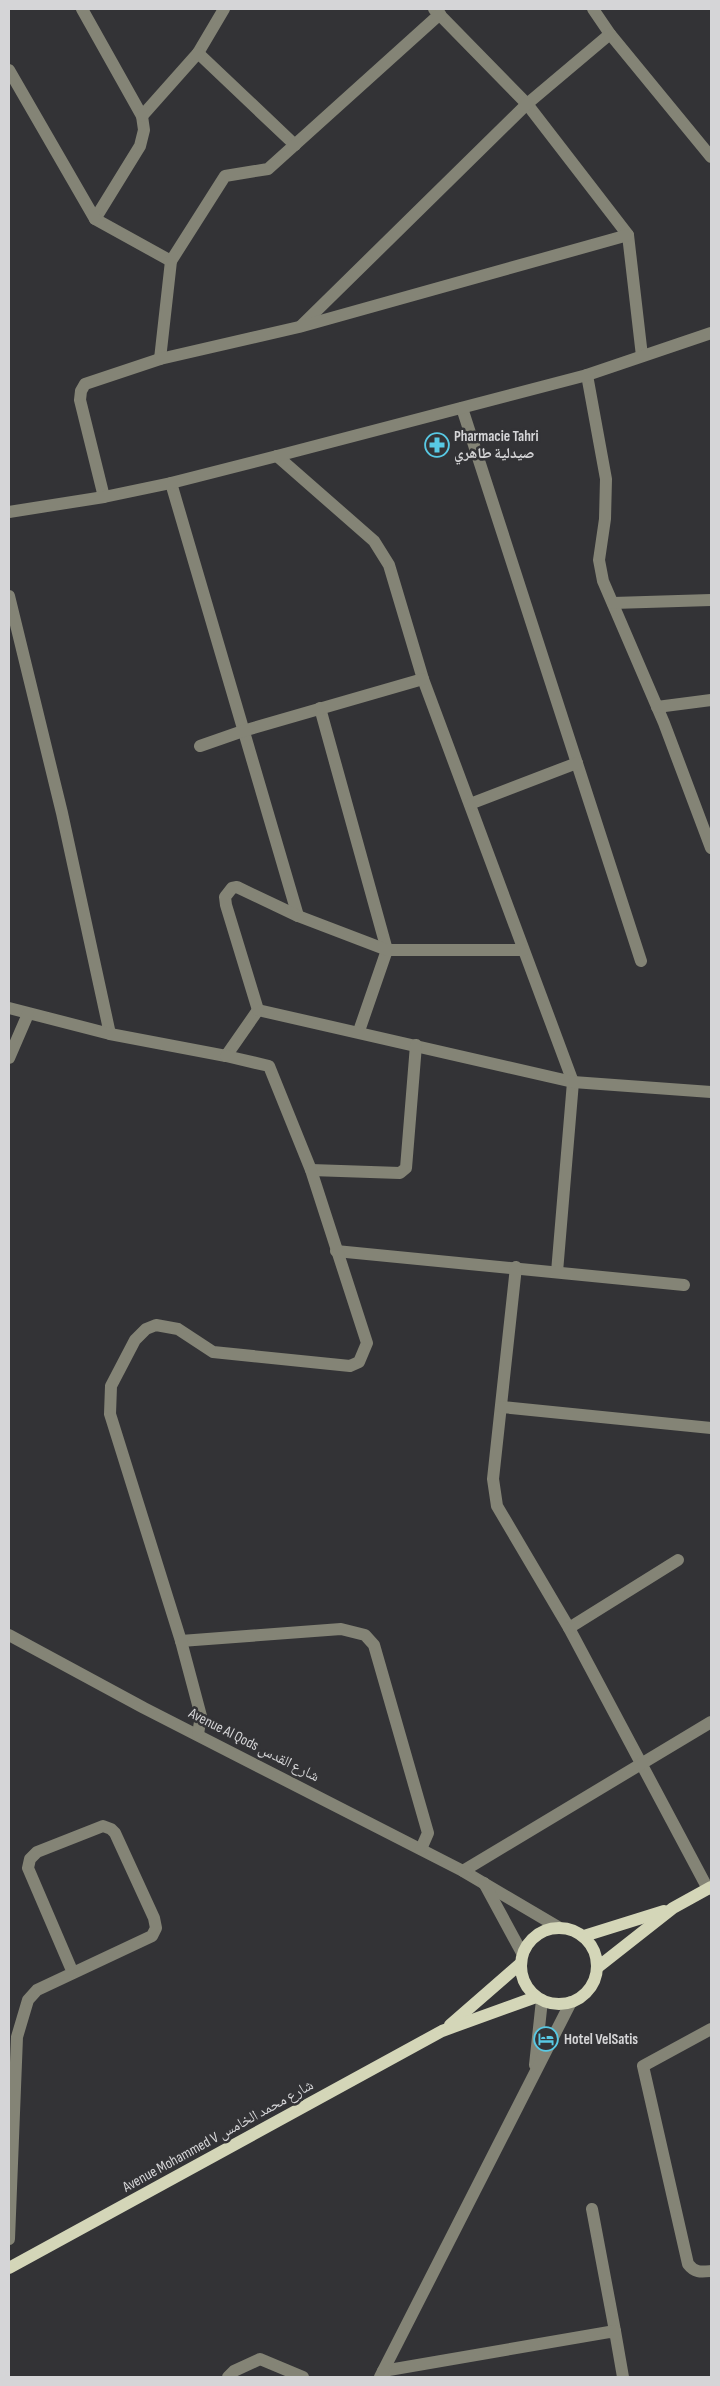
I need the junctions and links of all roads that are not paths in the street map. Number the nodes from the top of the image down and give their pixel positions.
1 (82, 9) edge
2 (224, 9) edge
3 (593, 9) edge
4 (437, 11) edge
5 (610, 34) junction
6 (198, 53) junction
7 (9, 70) edge
8 (527, 104) junction
9 (142, 116) junction
10 (295, 145) junction
11 (711, 157) edge
12 (95, 219) junction
13 (628, 235) junction
14 (171, 260) junction
15 (299, 327) junction
16 (711, 334) edge
17 (642, 356) junction
18 (160, 359) junction
19 (587, 375) junction
20 (462, 408) junction
21 (277, 456) junction
22 (171, 483) junction
23 (104, 497) junction
24 (9, 512) edge
25 (9, 596) edge
26 (711, 600) edge
27 (612, 603) junction
28 (423, 678) junction
29 (711, 700) edge
30 (657, 707) junction
31 (320, 708) junction
32 (243, 731) junction
33 (200, 746) dead end
34 (577, 763) junction
35 (470, 804) junction
36 (711, 848) edge
37 (298, 916) junction
38 (386, 950) junction
39 (523, 950) junction
40 (641, 961) dead end
41 (9, 1008) edge
42 (258, 1010) junction
43 (28, 1014) junction
44 (359, 1031) junction
45 (110, 1034) junction
46 (416, 1045) junction
47 (226, 1056) junction
48 (9, 1058) edge
49 (573, 1082) junction
50 (711, 1092) edge
51 (312, 1170) junction
52 (336, 1251) junction
53 (516, 1267) junction
54 (557, 1272) junction
55 (684, 1285) dead end
56 (502, 1407) junction
57 (711, 1428) edge
58 (678, 1560) dead end
59 (569, 1628) junction
60 (9, 1635) edge
61 (181, 1641) junction
62 (711, 1722) edge
63 (198, 1734) junction
64 (641, 1765) junction
65 (421, 1849) junction
66 (464, 1871) junction
67 (484, 1883) junction
68 (710, 1888) edge
69 (673, 1908) junction
70 (558, 1927) junction
71 (584, 1936) junction
72 (521, 1959) junction
73 (598, 1967) junction
74 (73, 1973) junction
75 (539, 1998) junction
76 (571, 2002) junction
77 (711, 2029) edge
78 (442, 2032) junction
79 (534, 2073) junction
80 (592, 2209) dead end
81 (9, 2239) edge
82 (9, 2268) edge
83 (711, 2271) edge
84 (615, 2331) junction
85 (382, 2374) edge
86 (228, 2377) edge
87 (304, 2377) edge
88 (623, 2377) edge

1 - 9 street
2 - 6 street
3 - 5 street
4 - 8 street
4 - 10 street
5 - 8 street
5 - 11 street
6 - 9 street
6 - 10 street
7 - 12 street
8 - 13 street
8 - 15 street
9 - 12 street
10 - 14 street
12 - 14 street
13 - 15 street
13 - 17 street
14 - 18 street
15 - 18 street
16 - 17 street
17 - 19 street
18 - 23 street
19 - 20 street
19 - 27 street
20 - 21 street
20 - 34 street
21 - 22 street
21 - 28 street
22 - 23 street
22 - 32 street
23 - 24 street
25 - 45 street
26 - 27 street
27 - 30 street
28 - 31 street
28 - 35 street
29 - 30 street
30 - 36 street
31 - 32 street
31 - 38 street
32 - 33 street
32 - 37 street
34 - 35 street
34 - 40 street
35 - 39 street
37 - 38 street
37 - 42 street
38 - 39 street
38 - 44 street
39 - 49 street
41 - 43 street
42 - 44 street
42 - 47 street
43 - 45 street
43 - 48 street
44 - 46 street
45 - 47 street
46 - 49 street
46 - 51 street
47 - 51 street
49 - 50 street
49 - 54 street
51 - 52 street
52 - 53 street
52 - 61 street
53 - 54 street
53 - 56 street
54 - 55 street
56 - 57 street
56 - 59 street
58 - 59 street
59 - 64 street
60 - 63 street, Avenue Al Qods شارع القدس
61 - 63 street
61 - 65 street
62 - 64 street
63 - 65 street, Avenue Al Qods شارع القدس
64 - 66 street
64 - 68 street
65 - 66 street, Avenue Al Qods شارع القدس
66 - 67 street, Avenue Al Qods شارع القدس
67 - 70 street, Avenue Al Qods شارع القدس
67 - 72 street
68 - 69 main road
69 - 71 main road
69 - 73 main road
70 - 71 main road
70 - 72 main road
71 - 73 main road
72 - 75 main road
72 - 78 main road, Avenue Mohammed V شارع محمد الخامس
73 - 76 main road
74 - 74 street
74 - 81 street
75 - 76 main road
75 - 78 main road, Avenue Mohammed V شارع محمد الخامس
75 - 79 street
76 - 79 street
77 - 83 street
78 - 82 main road, Avenue Mohammed V شارع محمد الخامس
79 - 85 street
80 - 84 street
84 - 85 street
84 - 88 street
86 - 87 street

